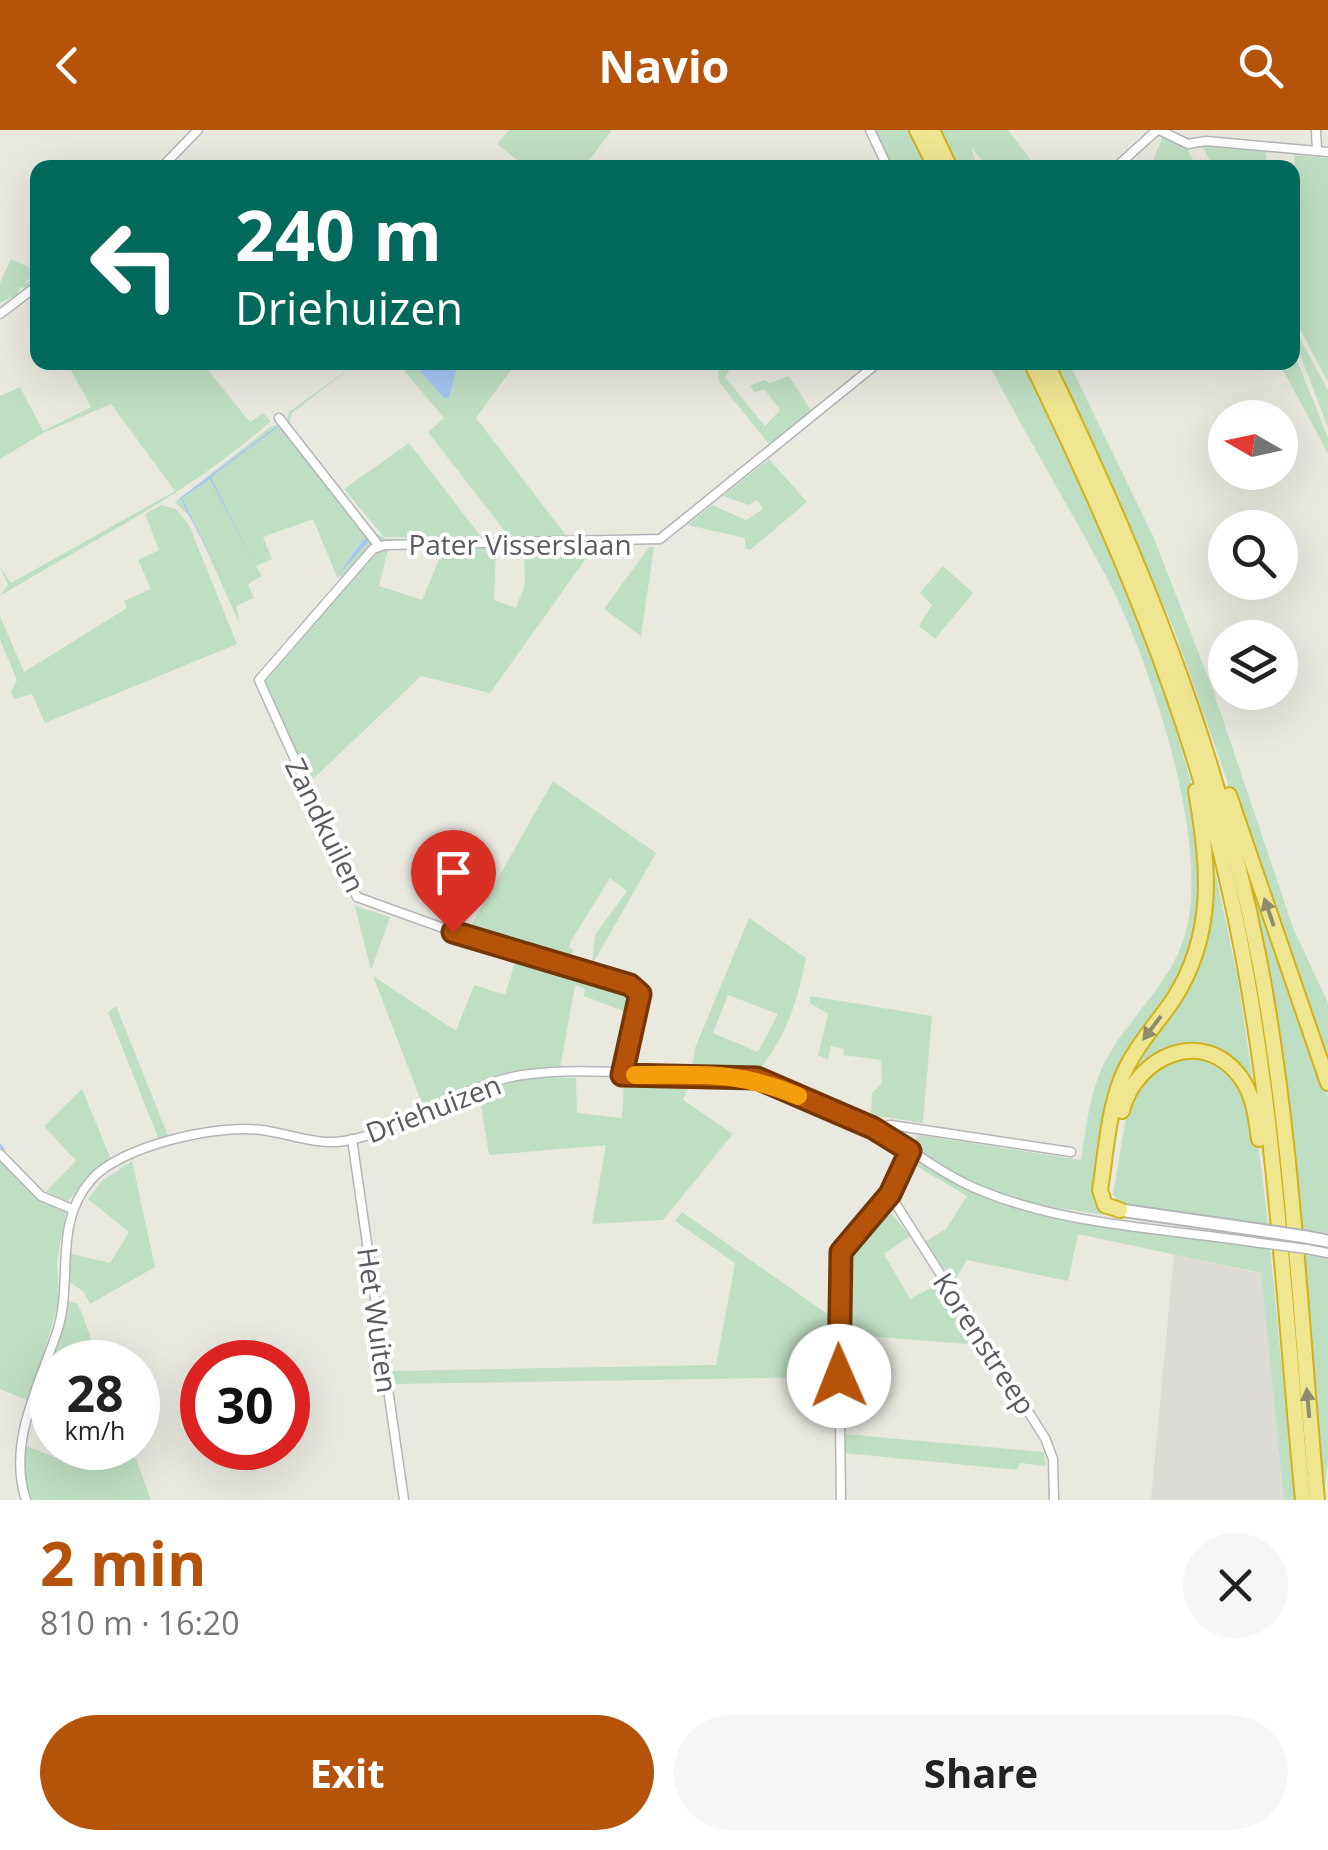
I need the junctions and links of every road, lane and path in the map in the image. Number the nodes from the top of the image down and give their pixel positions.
1 (198, 130) edge
2 (870, 130) edge
3 (917, 130) edge
4 (932, 130) edge
5 (1158, 130) edge
6 (1316, 130) edge
7 (1317, 151) junction
8 (1328, 152) edge
9 (169, 160) edge
10 (884, 160) edge
11 (932, 160) edge
12 (946, 160) edge
13 (1124, 160) edge
14 (30, 291) edge
15 (0, 314) edge
16 (869, 370) edge
17 (1034, 370) edge
18 (1050, 370) edge
19 (279, 418) dead end
20 (379, 546) junction
21 (1198, 720) junction
22 (1192, 746) junction
23 (622, 1075) junction
24 (1328, 1083) edge
25 (873, 1128) junction
26 (352, 1139) junction
27 (910, 1151) junction
28 (1071, 1152) dead end
29 (0, 1154) edge
30 (890, 1194) junction
31 (72, 1209) junction
32 (1120, 1210) junction
33 (1259, 1236) junction
34 (1328, 1241) edge
35 (1306, 1244) junction
36 (1328, 1253) edge
37 (1279, 1257) junction
38 (26, 1500) edge
39 (404, 1500) edge
40 (842, 1500) edge
41 (1054, 1500) edge
42 (1303, 1500) edge
43 (1317, 1500) edge

1 - 9 street
2 - 10 street
3 - 11 highway
4 - 12 highway
5 - 7 street
5 - 13 street
6 - 7 street
7 - 8 street
14 - 15 street
16 - 20 street, Pater Visserslaan
17 - 22 highway
18 - 21 highway
19 - 20 street, Pater Visserslaan
20 - 23 street, Zandkuilen
24 -> 21 highway
43 -> 21 highway
22 -> 32 highway
22 - 37 highway
23 - 25 street, Driehuizen
23 - 26 street, Driehuizen
25 - 27 street, Driehuizen
25 - 28 street, Driehuizen
26 - 31 street, Driehuizen
26 - 39 street, Het Wuiten
27 - 30 street
27 - 33 street, Driehuizen
29 - 31 street
30 - 40 street
30 - 41 street, Korenstreep
31 - 38 street
32 - 33 main road, Driehuizen
32 - 37 highway
33 - 35 main road, Driehuizen, bridge
34 - 35 main road, Driehuizen
35 - 36 street, Driehuizen
37 - 42 highway

